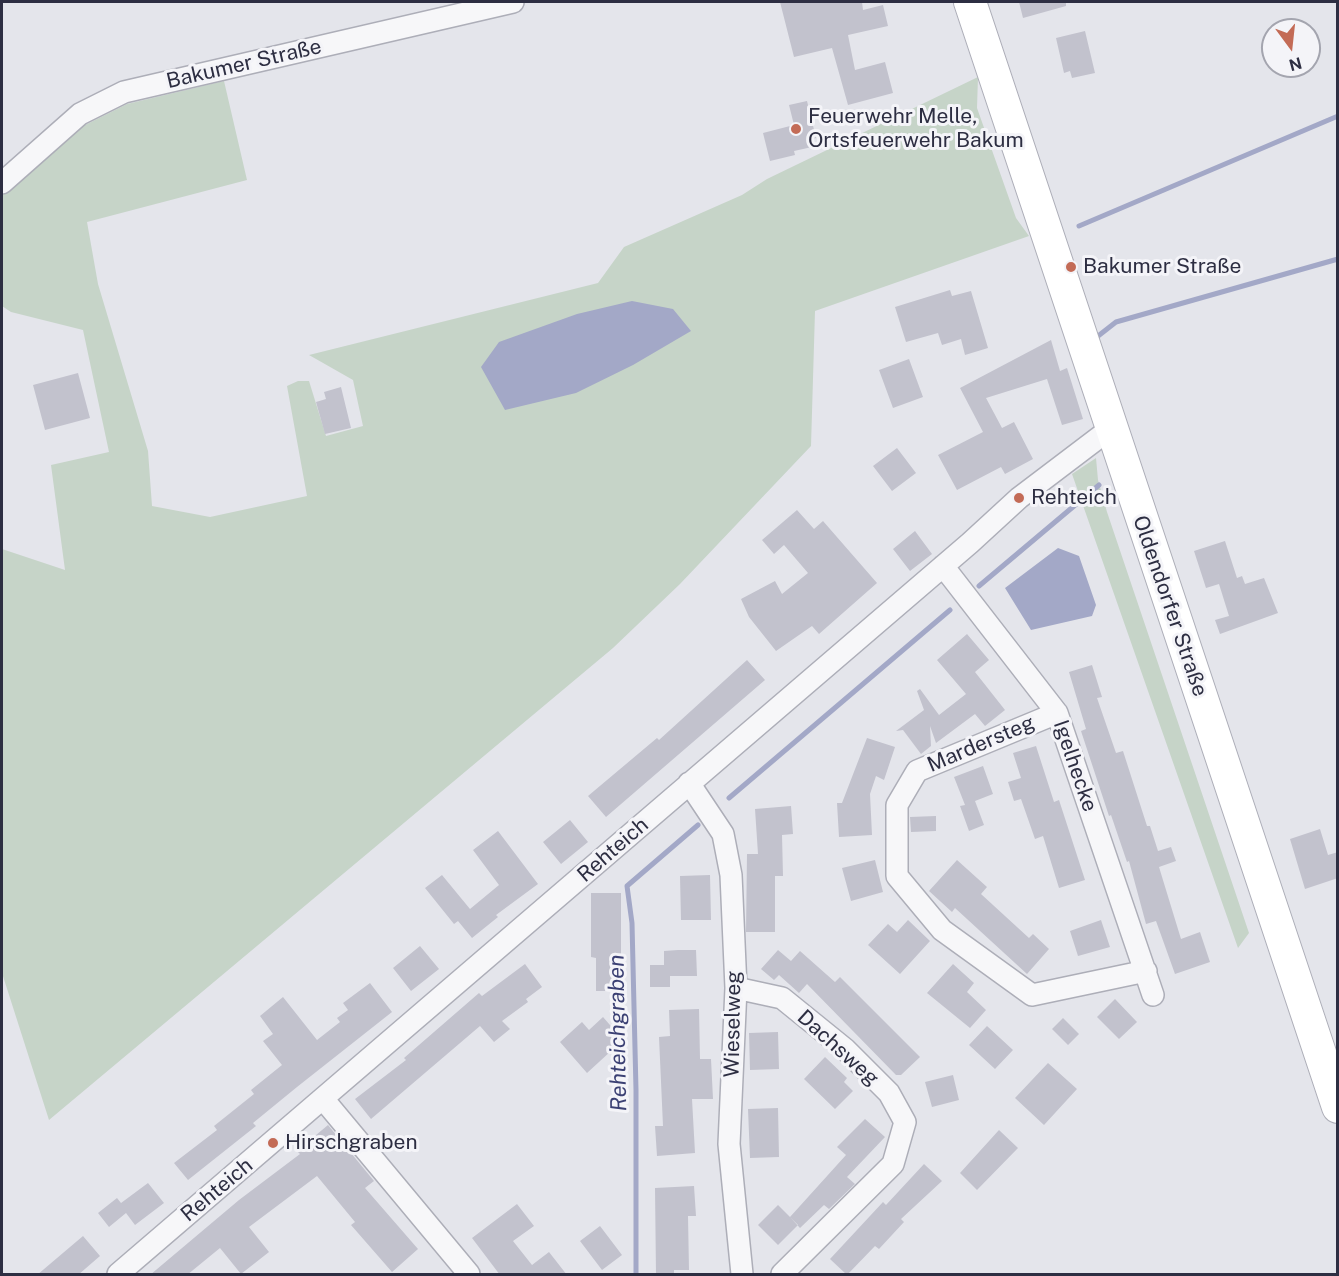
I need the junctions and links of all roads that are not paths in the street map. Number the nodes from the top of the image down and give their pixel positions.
1 (513, 2) edge
2 (970, 2) edge
3 (2, 183) edge
4 (1110, 429) junction
5 (943, 566) junction
6 (1056, 712) junction
7 (689, 783) junction
8 (1146, 971) junction
9 (736, 988) junction
10 (1153, 995) dead end
11 (324, 1100) junction
12 (1338, 1107) edge
13 (118, 1275) edge
14 (469, 1275) edge
15 (742, 1275) edge
16 (782, 1275) edge

1 - 3 street, Bakumer Straße
2 - 4 main road, Oldendorfer Straße
4 - 5 street, Rehteich
4 - 12 main road, Oldendorfer Straße
5 - 6 street, Igelhecke
5 - 7 street, Rehteich
6 - 8 street, Igelhecke
6 - 8 street, Mardersteg
7 - 9 street, Wieselweg
7 - 11 street, Rehteich
8 - 10 street, Igelhecke
9 - 15 street, Wieselweg
9 - 16 street, Dachsweg
11 - 13 street, Rehteich
11 - 14 street

